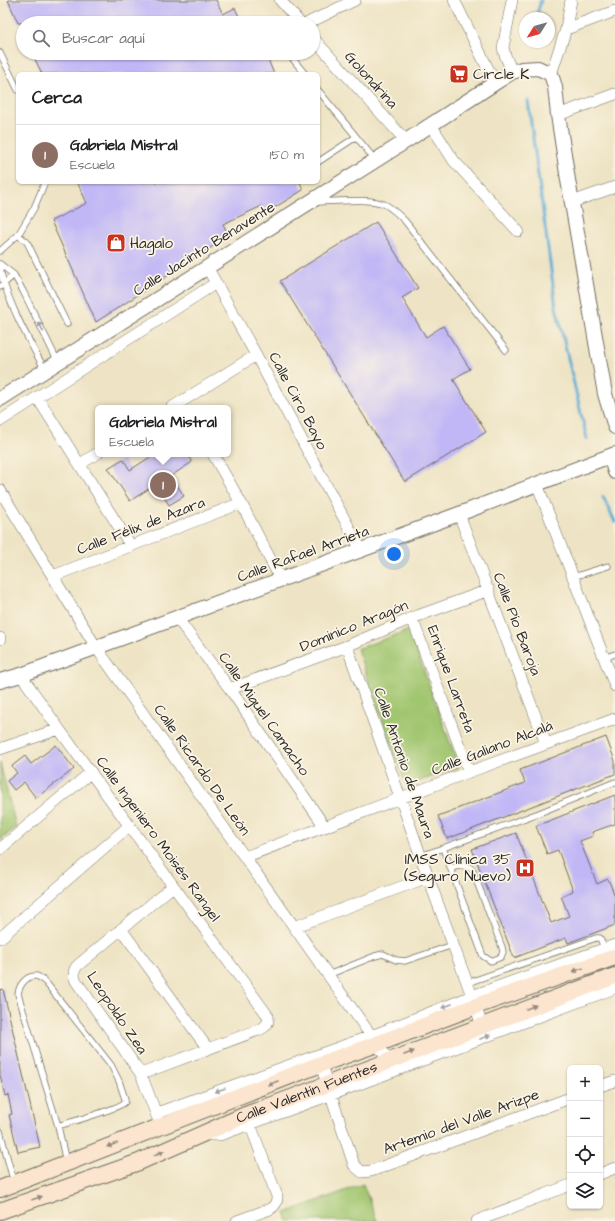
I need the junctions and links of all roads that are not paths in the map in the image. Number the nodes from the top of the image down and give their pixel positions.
1 (280, 0) edge
2 (356, 0) edge
3 (454, 0) edge
4 (512, 0) edge
5 (571, 0) edge
6 (615, 11) edge
7 (294, 16) edge
8 (320, 17) edge
9 (566, 29) junction
10 (320, 46) edge
11 (0, 53) edge
12 (294, 60) edge
13 (303, 72) edge
14 (512, 72) junction
15 (551, 74) junction
16 (495, 82) junction
17 (16, 86) edge
18 (320, 92) edge
19 (615, 94) edge
20 (558, 115) junction
21 (431, 125) junction
22 (356, 137) junction
23 (406, 142) junction
24 (320, 161) edge
25 (376, 161) junction
26 (44, 184) edge
27 (615, 187) edge
28 (310, 202) junction
29 (572, 202) junction
30 (518, 230) dead end
31 (18, 235) junction
32 (0, 251) edge
33 (0, 264) edge
34 (207, 267) junction
35 (0, 270) edge
36 (14, 275) junction
37 (216, 283) junction
38 (2, 285) edge
39 (67, 324) dead end
40 (506, 350) dead end
41 (256, 355) junction
42 (58, 362) junction
43 (45, 370) junction
44 (37, 397) junction
45 (0, 398) edge
46 (185, 404) edge
47 (0, 421) edge
48 (615, 427) edge
49 (95, 455) edge
50 (613, 455) edge
51 (215, 457) edge
52 (80, 464) junction
53 (615, 472) edge
54 (537, 484) junction
55 (0, 490) edge
56 (241, 503) junction
57 (459, 514) junction
58 (131, 546) junction
59 (361, 550) junction
60 (608, 566) dead end
61 (53, 576) junction
62 (573, 577) junction
63 (280, 580) junction
64 (488, 590) junction
65 (177, 618) junction
66 (412, 618) junction
67 (347, 646) junction
68 (96, 647) junction
69 (615, 654) edge
70 (604, 658) junction
71 (22, 675) junction
72 (0, 681) edge
73 (615, 686) edge
74 (230, 689) junction
75 (615, 719) edge
76 (59, 729) junction
77 (546, 744) junction
78 (0, 749) edge
79 (90, 772) junction
80 (470, 772) junction
81 (614, 782) edge
82 (401, 799) junction
83 (130, 826) junction
84 (325, 827) junction
85 (443, 848) junction
86 (0, 849) edge
87 (421, 856) junction
88 (245, 857) junction
89 (451, 868) junction
90 (428, 877) junction
91 (173, 886) junction
92 (294, 927) junction
93 (121, 929) junction
94 (0, 938) edge
95 (453, 945) junction
96 (612, 965) edge
97 (328, 975) junction
98 (467, 983) junction
99 (555, 998) junction
100 (474, 1001) junction
101 (579, 1002) junction
102 (482, 1026) junction
103 (374, 1040) junction
104 (208, 1049) junction
105 (319, 1059) junction
106 (389, 1061) junction
107 (141, 1074) junction
108 (615, 1081) edge
109 (603, 1085) edge
110 (329, 1090) junction
111 (567, 1099) edge
112 (158, 1120) junction
113 (250, 1124) junction
114 (58, 1126) junction
115 (0, 1131) edge
116 (199, 1135) junction
117 (86, 1154) junction
118 (66, 1162) junction
119 (615, 1168) edge
120 (602, 1173) edge
121 (96, 1177) junction
122 (7, 1186) edge
123 (567, 1186) edge
124 (2, 1214) edge
125 (237, 1221) edge
126 (477, 1221) edge

1 - 7 street
2 - 8 street
3 - 16 street
4 - 14 street
5 - 9 street
6 - 9 street
9 - 15 street
10 - 23 street, Golondrina
11 - 17 lane
12 - 13 lane
14 - 15 street, Calle Jacinto Benavente
14 - 16 street, Calle Jacinto Benavente
15 - 20 street
16 - 21 street, Calle Jacinto Benavente
18 - 22 lane
19 - 20 street
20 - 29 street
21 - 23 street, Calle Jacinto Benavente
21 - 30 street
22 - 24 lane
22 - 25 lane
23 - 25 street, Calle Jacinto Benavente
25 - 28 street, Calle Jacinto Benavente
26 - 31 lane
27 - 29 street
28 - 34 street, Calle Jacinto Benavente
28 - 40 lane
29 - 48 street
31 - 32 lane
31 - 39 lane
33 - 36 lane
34 - 37 street, Calle Ciro Bayo
34 - 42 street, Calle Jacinto Benavente
35 - 38 lane
36 - 38 lane
42 -> 36 lane
37 - 41 street, Calle Ciro Bayo
37 - 44 street
38 - 43 lane
41 - 46 street
41 - 59 street, Calle Ciro Bayo
42 - 43 street, Calle Jacinto Benavente
43 - 45 street, Calle Jacinto Benavente
44 - 47 street
44 - 52 street
49 - 52 street
50 - 53 street
50 - 54 street, Calle Rafael Arrieta
51 - 56 street
52 - 58 street
54 - 57 street, Calle Rafael Arrieta
54 - 62 street
55 - 61 street, Calle Ricardo De León
56 - 58 street, Calle Félix de Azara
56 - 63 street
57 - 59 street, Calle Rafael Arrieta
57 - 64 street, Calle Pío Baroja
58 - 61 street, Calle Félix de Azara
59 - 63 street, Calle Rafael Arrieta
60 - 62 lane
61 - 68 street, Calle Ricardo De León
62 - 70 street
63 - 65 street, Calle Rafael Arrieta
64 - 66 street, Dominico Aragón
64 - 77 street, Calle Pío Baroja
65 - 68 street, Calle Rafael Arrieta
65 - 74 street, Calle Miguel Camacho
66 - 67 street, Dominico Aragón
66 - 80 street, Enrique Larreta
67 - 74 street, Dominico Aragón
67 - 82 street, Calle Antonio de Maura
68 - 71 street, Calle Rafael Arrieta
68 - 88 street, Calle Ricardo De León
69 - 70 lane
70 - 73 street
71 - 72 street, Calle Rafael Arrieta
71 - 76 street, Calle Ingeniero Moisés Rangel
74 - 84 street, Calle Miguel Camacho
75 - 77 street, Calle Galiano Alcalá
76 - 78 street
76 - 79 street, Calle Ingeniero Moisés Rangel
77 - 80 street, Calle Galiano Alcalá
79 - 83 street, Calle Ingeniero Moisés Rangel
79 - 86 street
80 - 82 street, Calle Galiano Alcalá
81 - 85 lane
82 - 84 street, Calle Galiano Alcalá
82 - 87 street, Calle Antonio de Maura
83 - 91 street, Calle Ingeniero Moisés Rangel
83 - 94 street
84 - 88 street, Calle Galiano Alcalá
85 - 87 lane
85 - 89 lane
87 - 90 street, Calle Antonio de Maura
88 - 92 street, Calle Ricardo De León
89 - 89 lane
90 - 92 street
90 - 95 street, Calle Antonio de Maura
91 - 93 street, Leopoldo Zea
91 - 104 street, Calle Ingeniero Moisés Rangel
92 - 97 street, Calle Ricardo De León
93 - 104 street
93 - 107 street, Leopoldo Zea
95 - 97 lane
95 - 98 street, Calle Antonio de Maura
96 - 98 lane
96 - 99 main road, Calle Valentín Fuentes
96 -> 100 main road, Calle Valentín Fuentes
96 - 101 street
97 - 103 street, Calle Ricardo De León
98 - 100 street, Calle Antonio de Maura
99 - 101 main road
102 -> 99 main road, Calle Valentín Fuentes
100 - 102 street, Calle Antonio de Maura
100 -> 103 main road, Calle Valentín Fuentes
110 -> 101 street
106 -> 102 main road, Calle Valentín Fuentes
103 - 105 main road, Calle Valentín Fuentes
103 - 106 street, Calle Ricardo De León
104 - 107 street
105 - 110 street
105 -> 112 main road, Calle Valentín Fuentes
106 - 110 main road, Calle Valentín Fuentes
107 - 112 street, Leopoldo Zea
108 - 109 street
110 - 111 street, Artemio del Valle Arizpe
110 - 113 street
110 - 116 main road, Calle Valentín Fuentes
112 -> 117 main road, Calle Valentín Fuentes
113 - 116 street
113 - 125 street
114 - 114 lane
114 - 118 lane
115 - 122 lane
121 -> 116 main road, Calle Valentín Fuentes
117 - 118 main road, Calle Valentín Fuentes
117 - 121 main road
118 - 122 main road, Calle Valentín Fuentes
119 - 120 street
124 -> 121 main road, Calle Valentín Fuentes
123 - 126 street

